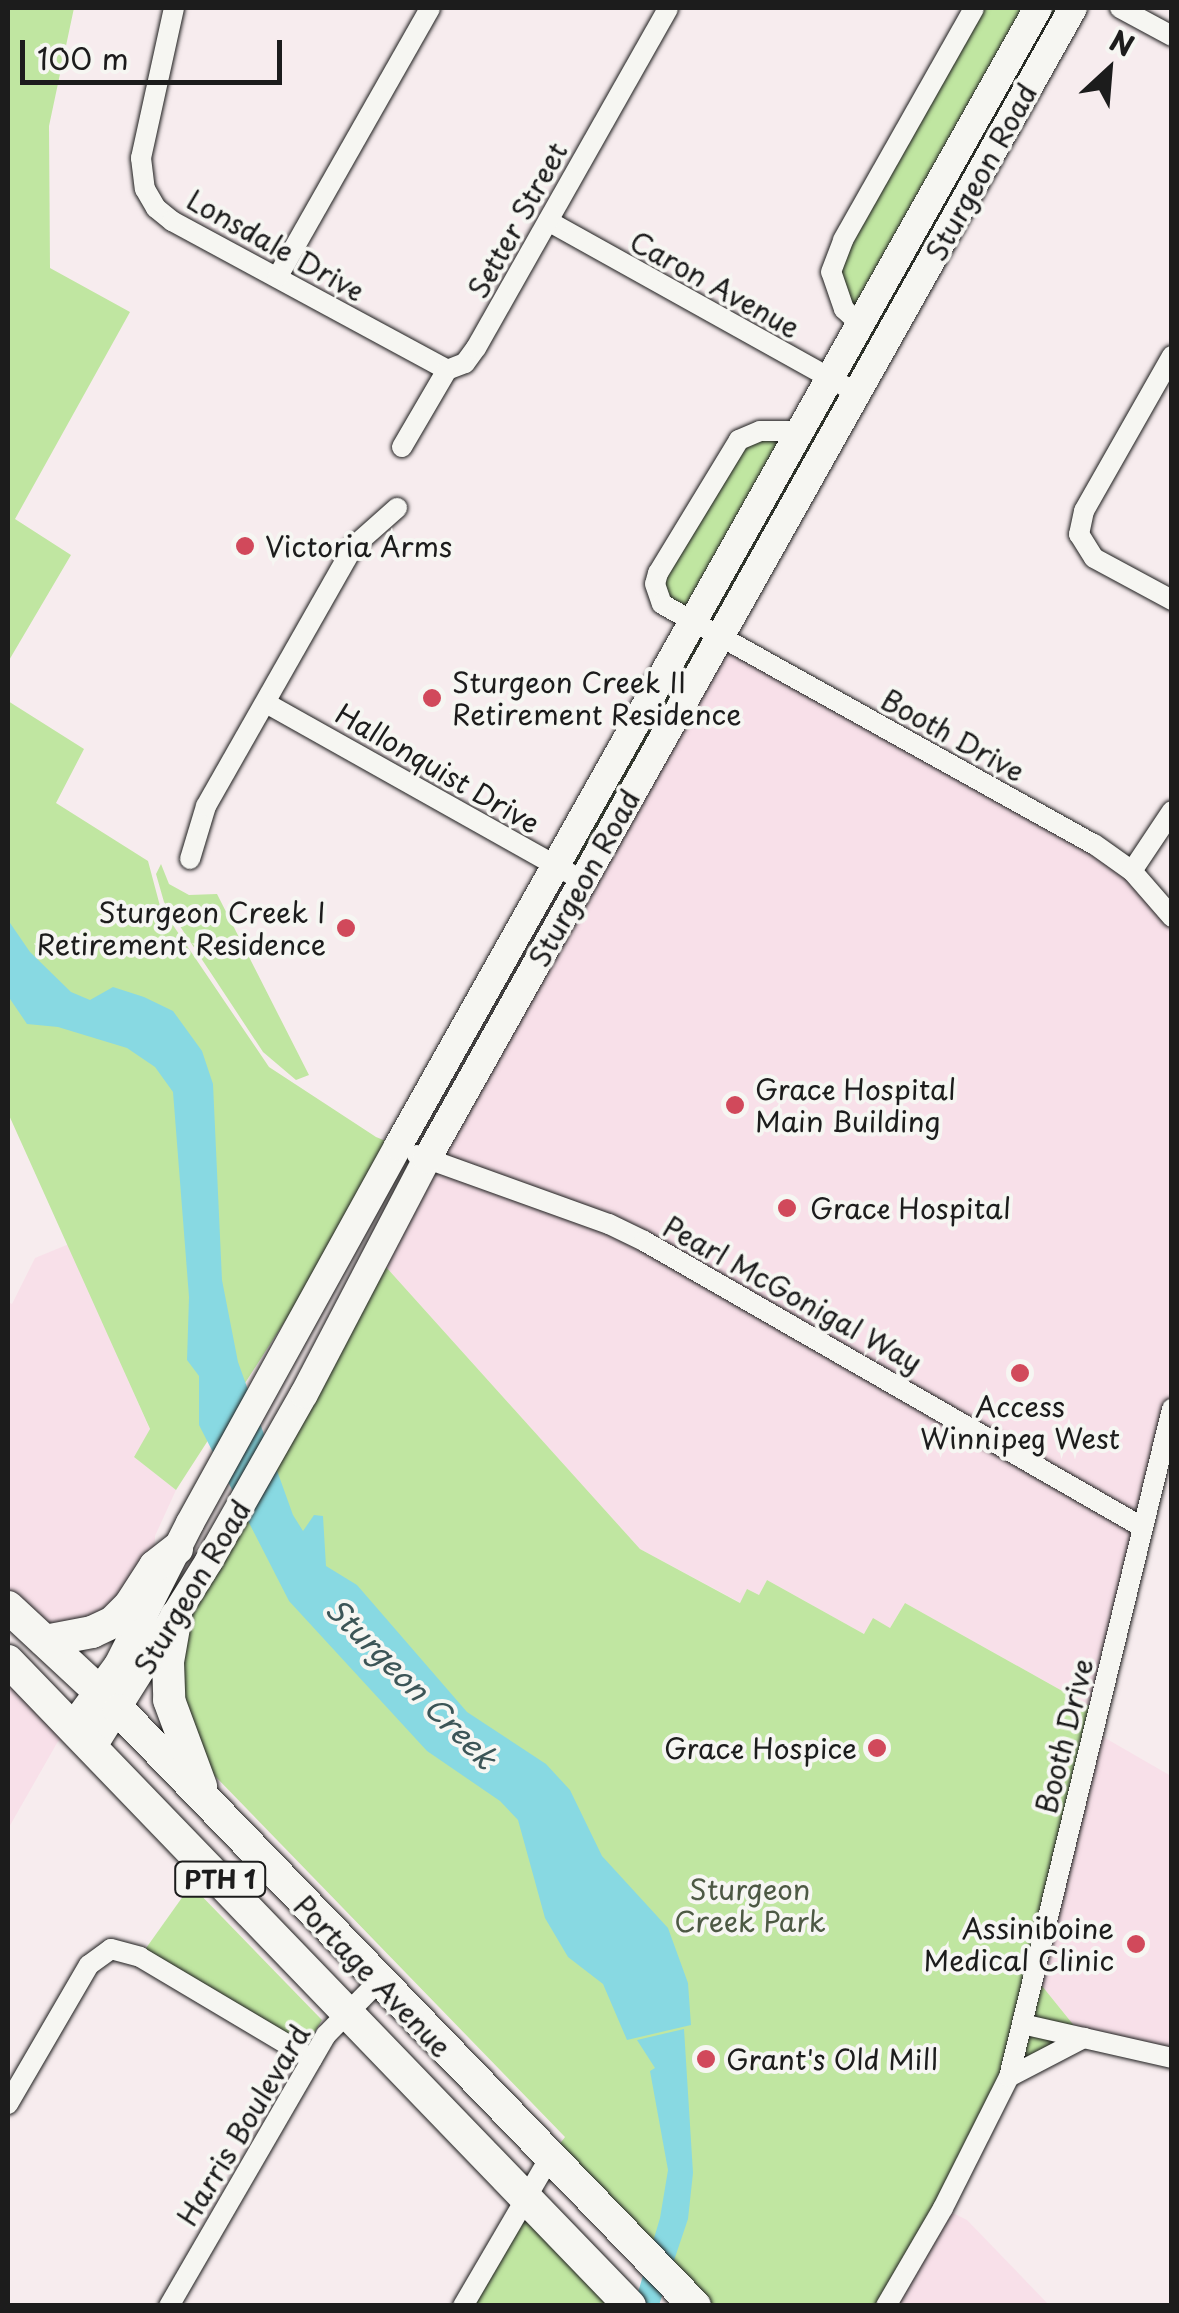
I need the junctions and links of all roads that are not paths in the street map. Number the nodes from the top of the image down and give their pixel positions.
1 (174, 8) edge
2 (430, 8) edge
3 (668, 8) edge
4 (974, 8) edge
5 (1038, 8) edge
6 (1073, 8) edge
7 (1120, 8) edge
8 (1172, 36) edge
9 (548, 221) junction
10 (278, 276) junction
11 (860, 324) junction
12 (1172, 356) edge
13 (447, 370) junction
14 (830, 378) junction
15 (857, 393) junction
16 (800, 431) junction
17 (402, 447) dead end
18 (396, 508) dead end
19 (1172, 600) edge
20 (692, 623) junction
21 (720, 637) junction
22 (266, 702) junction
23 (1172, 811) edge
24 (190, 859) dead end
25 (555, 865) junction
26 (1132, 871) junction
27 (582, 881) junction
28 (1172, 917) edge
29 (398, 1146) junction
30 (426, 1159) junction
31 (1172, 1409) edge
32 (1142, 1528) junction
33 (184, 1536) junction
34 (8, 1607) edge
35 (176, 1616) junction
36 (45, 1641) junction
37 (8, 1660) edge
38 (109, 1701) junction
39 (83, 1736) junction
40 (210, 1809) junction
41 (378, 1982) junction
42 (348, 2013) junction
43 (1022, 2024) junction
44 (1084, 2038) junction
45 (1172, 2058) edge
46 (312, 2059) junction
47 (1009, 2076) junction
48 (8, 2104) edge
49 (550, 2156) junction
50 (526, 2198) junction
51 (169, 2306) edge
52 (463, 2306) edge
53 (630, 2306) edge
54 (695, 2306) edge
55 (886, 2306) edge

1 - 10 street, Lonsdale Drive
2 - 10 street
3 - 9 street, Setter Street
4 - 11 street
5 - 11 main road, Sturgeon Road
6 - 15 main road, Sturgeon Road
7 - 8 street
9 - 13 street, Setter Street
9 - 14 street, Caron Avenue
10 - 13 street, Lonsdale Drive
11 - 14 main road, Sturgeon Road
12 - 19 street
13 - 17 street, Setter Street
14 - 15 street, Caron Avenue
14 - 16 main road, Sturgeon Road
15 - 21 main road, Sturgeon Road
16 - 20 main road, Sturgeon Road
16 - 20 street
18 - 22 street
20 - 21 street, Booth Drive
20 - 25 main road, Sturgeon Road
21 - 26 street, Booth Drive
21 - 27 main road, Sturgeon Road
22 - 24 street
22 - 25 street, Hallonquist Drive
23 - 26 street
25 - 27 street, Hallonquist Drive
25 - 29 main road, Sturgeon Road
26 - 28 street, Booth Drive
27 - 30 main road, Sturgeon Road
29 - 30 street, Pearl McGonigal Way
29 - 33 main road, Sturgeon Road
30 - 32 street, Pearl McGonigal Way
30 - 35 main road, Sturgeon Road
31 - 32 street, Booth Drive
32 - 43 street, Booth Drive
33 - 36 highway
33 - 38 main road, Sturgeon Road
34 - 36 highway, Portage Avenue / PTH 1
35 - 38 main road, Sturgeon Road
35 - 40 highway
36 - 38 highway, Portage Avenue / PTH 1
37 - 39 highway, Portage Avenue / PTH 1
38 - 39 main road, Sturgeon Road
38 - 40 highway, Portage Avenue / PTH 1
39 - 42 highway, Portage Avenue / PTH 1
40 - 41 highway, Portage Avenue / PTH 1
41 - 42 street, Harris Boulevard
41 - 49 highway, Portage Avenue / PTH 1
42 - 46 street, Harris Boulevard
42 - 50 highway, Portage Avenue / PTH 1
43 - 44 street
43 - 47 street, Booth Drive
44 - 45 street
44 - 47 street
46 - 48 street
46 - 51 street, Harris Boulevard
47 - 55 street, Booth Drive
49 - 50 street
49 - 54 highway, Portage Avenue / PTH 1
50 - 52 street
50 - 53 highway, Portage Avenue / PTH 1

